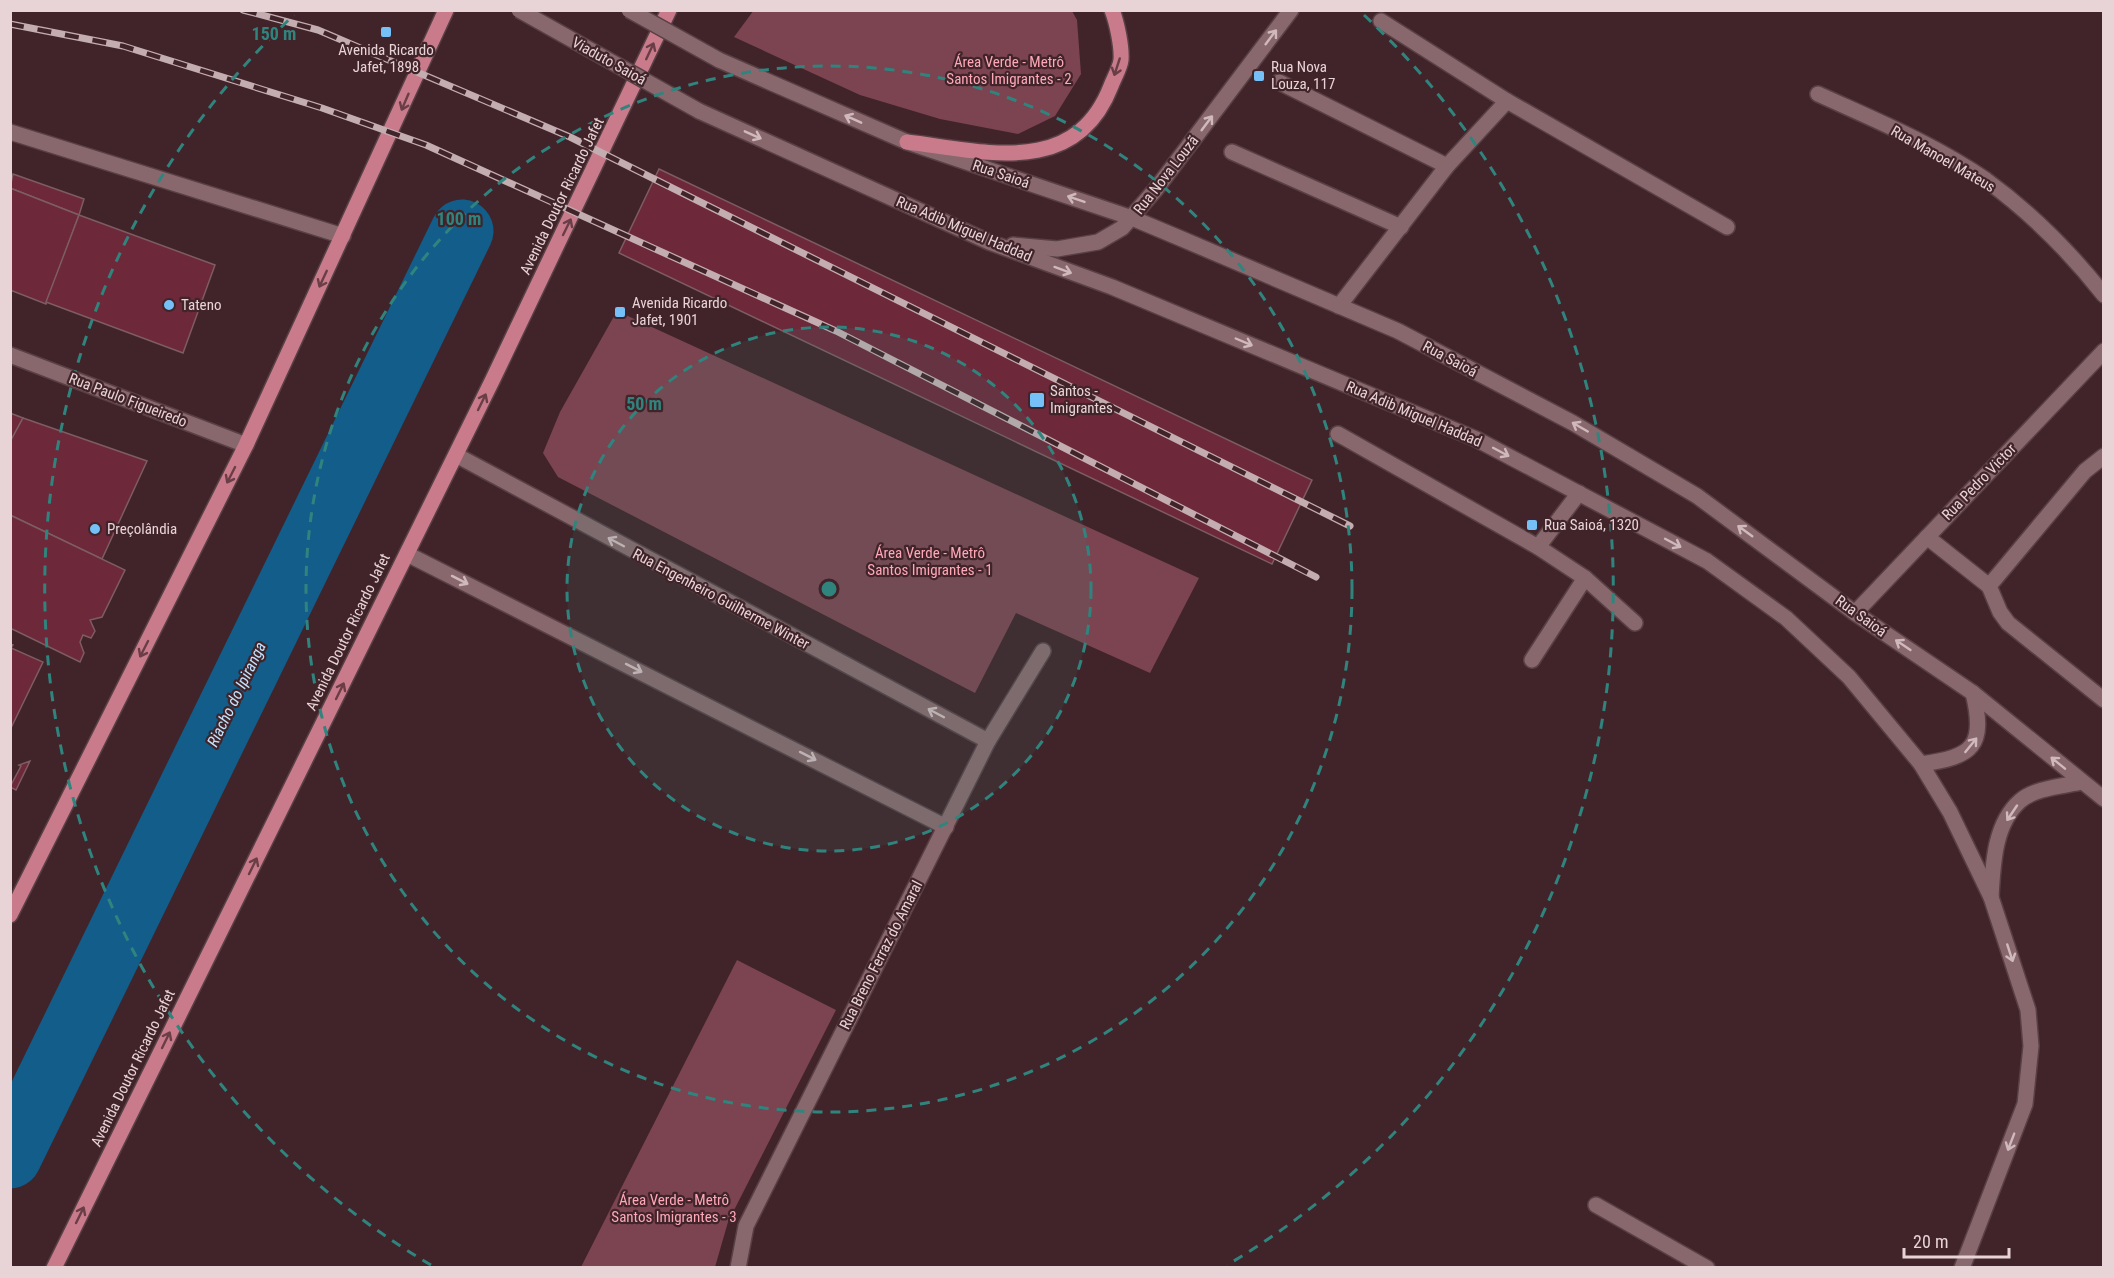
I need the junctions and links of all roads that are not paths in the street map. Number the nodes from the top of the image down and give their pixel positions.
1 (446, 10) edge
2 (519, 10) edge
3 (628, 10) edge
4 (669, 10) edge
5 (1112, 10) edge
6 (1291, 10) edge
7 (1381, 21) dead end
8 (1279, 82) dead end
9 (1818, 94) dead end
10 (1507, 101) junction
11 (699, 111) joint
12 (10, 132) edge
13 (907, 142) junction
14 (1232, 152) dead end
15 (1447, 166) junction
16 (1132, 218) junction
17 (1727, 226) dead end
18 (1401, 227) junction
19 (343, 236) junction
20 (989, 242) junction
21 (2103, 295) edge
22 (1339, 306) junction
23 (2103, 351) edge
24 (10, 355) edge
25 (1338, 434) dead end
26 (246, 445) junction
27 (456, 455) junction
28 (2103, 456) edge
29 (1579, 493) junction
30 (1927, 537) junction
31 (1538, 547) junction
32 (407, 554) junction
33 (1585, 578) junction
34 (1989, 586) junction
35 (1855, 613) junction
36 (1635, 623) dead end
37 (1043, 651) dead end
38 (1532, 660) dead end
39 (1973, 693) junction
40 (2103, 700) edge
41 (988, 741) junction
42 (1921, 764) junction
43 (2082, 782) junction
44 (2103, 800) edge
45 (946, 827) junction
46 (1991, 897) junction
47 (10, 915) edge
48 (1596, 1206) dead end
49 (54, 1268) edge
50 (738, 1268) edge
51 (1707, 1268) edge
52 (1962, 1268) edge

1 -> 19 main road
2 - 11 street, Viaduto Saioá, bridge
13 -> 3 street, Rua Saioá, bridge
27 -> 4 main road, Avenida Doutor Ricardo Jafet
5 -> 13 main road
16 -> 6 street, Rua Nova Louzã
7 - 10 street
8 - 15 street
9 - 21 street, Rua Manoel Mateus
10 - 15 street
10 - 17 street
11 -> 20 street, Rua Adib Miguel Haddad
12 - 19 street
16 -> 13 street, Rua Saioá
14 - 18 street
15 - 18 street
16 - 20 street, Rua Nova Louzã
16 - 22 street, Rua Saioá
18 - 22 street
19 -> 26 main road
20 -> 29 street, Rua Adib Miguel Haddad
35 -> 22 street, Rua Saioá
23 - 30 street, Rua Pedro Victor
24 - 26 street, Rua Paulo Figueiredo
25 - 31 street
26 -> 47 main road
27 - 32 main road, Avenida Doutor Ricardo Jafet
41 -> 27 street, Rua Engenheiro Guilherme Winter
28 - 34 street
29 - 31 street
29 -> 42 street, Rua Adib Miguel Haddad
30 - 34 street
30 - 35 street, Rua Pedro Victor
31 - 33 street
32 -> 45 street
49 -> 32 main road, Avenida Doutor Ricardo Jafet
33 - 36 street
33 - 38 street
34 - 40 street
39 -> 35 street, Rua Saioá
37 - 41 street, Rua Breno Ferraz do Amaral
42 -> 39 street
43 -> 39 street, Rua Saioá
41 - 45 street, Rua Breno Ferraz do Amaral
42 - 46 street, Rua Adib Miguel Haddad
43 - 44 street, Rua Saioá
43 -> 46 street
45 - 50 street, Rua Breno Ferraz do Amaral
46 -> 52 street
48 - 51 street

